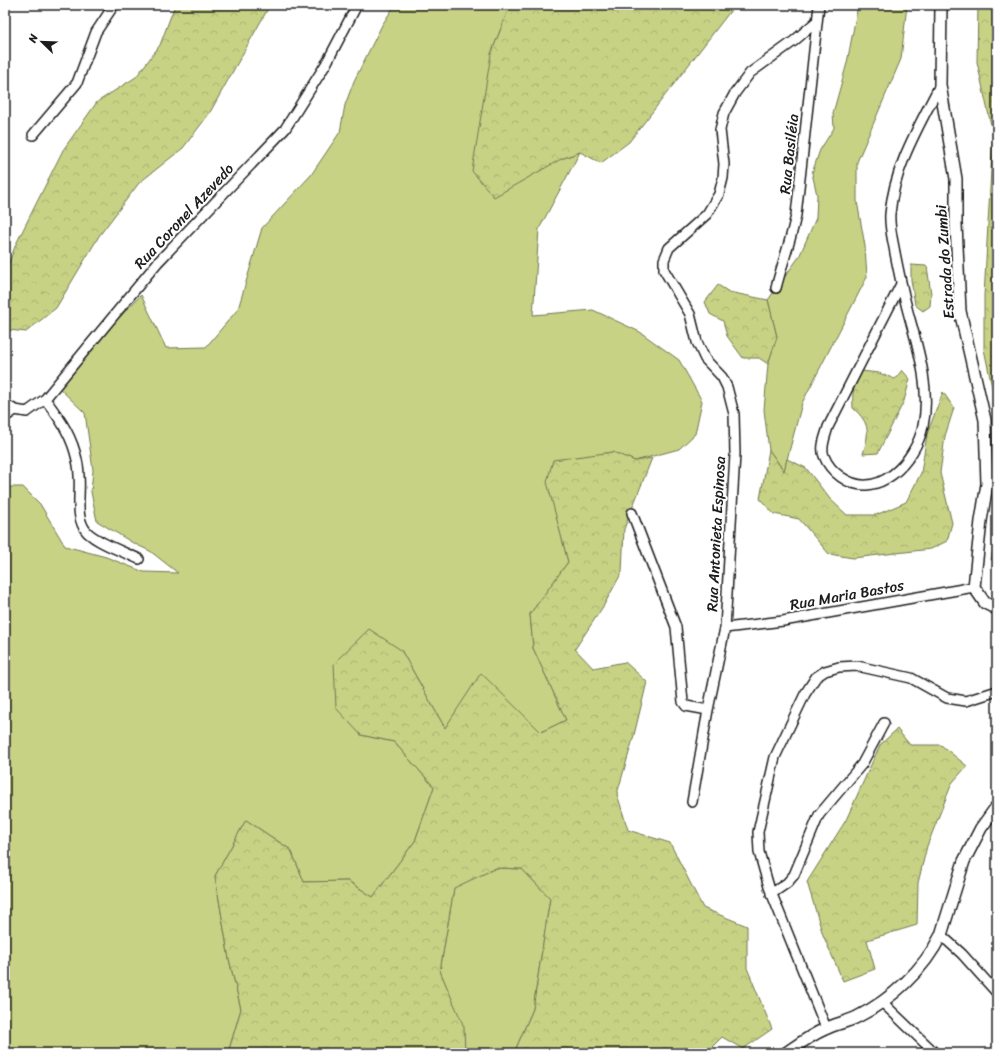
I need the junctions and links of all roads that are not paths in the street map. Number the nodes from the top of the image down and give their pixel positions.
1 (114, 5) edge
2 (357, 5) edge
3 (819, 5) edge
4 (941, 5) edge
5 (817, 21) junction
6 (940, 85) junction
7 (33, 135) dead end
8 (901, 284) junction
9 (776, 288) dead end
10 (45, 399) junction
11 (5, 404) edge
12 (15, 410) junction
13 (5, 417) edge
14 (632, 513) dead end
15 (139, 558) dead end
16 (974, 587) junction
17 (997, 609) edge
18 (725, 628) junction
19 (997, 691) edge
20 (708, 710) junction
21 (884, 723) dead end
22 (692, 802) dead end
23 (997, 806) edge
24 (772, 894) junction
25 (941, 935) junction
26 (997, 993) edge
27 (882, 1002) junction
28 (826, 1028) junction
29 (786, 1053) edge
30 (935, 1053) edge

1 - 7 street
2 - 10 street, Rua Coronel Azevedo
3 - 5 street, Rua Basiléia
4 - 6 street, Estrada do Zumbi
5 - 9 street, Rua Basiléia
5 - 18 street, Rua Antonieta Espinosa
6 - 8 street
6 - 16 street, Estrada do Zumbi
8 - 8 street
10 - 12 street, Rua Coronel Azevedo
10 - 15 street
11 - 12 street
12 - 13 street
14 - 20 street
16 - 17 street
16 - 18 street, Rua Maria Bastos
18 - 20 street, Rua Antonieta Espinosa
19 - 24 street
20 - 22 street, Rua Antonieta Espinosa
21 - 24 street
23 - 25 street
24 - 28 street
25 - 26 street
25 - 27 street
27 - 28 street
27 - 30 street
28 - 29 street

